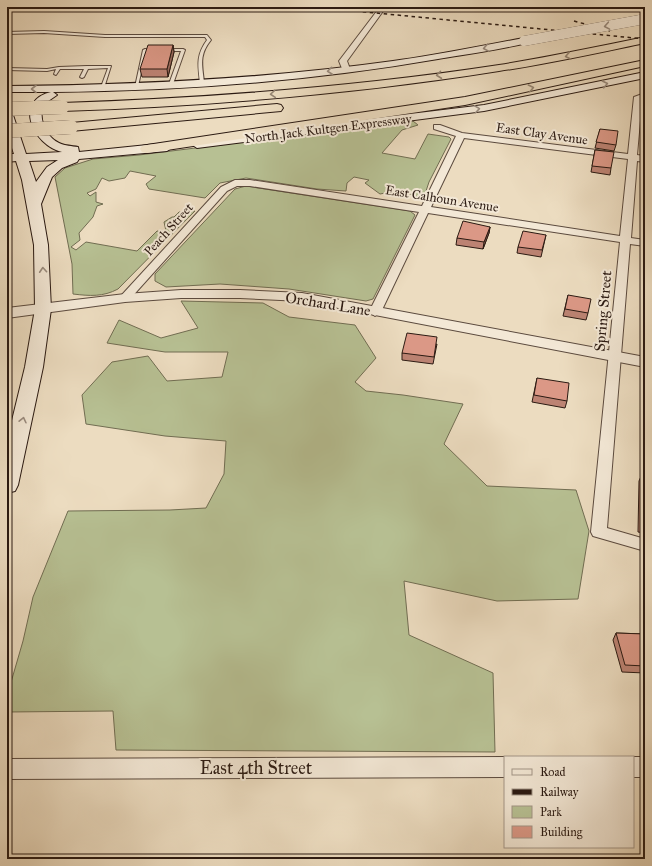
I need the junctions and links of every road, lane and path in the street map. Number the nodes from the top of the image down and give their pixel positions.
1 (383, 7) edge
2 (645, 19) edge
3 (7, 33) edge
4 (645, 40) edge
5 (645, 54) edge
6 (645, 63) edge
7 (87, 67) junction
8 (59, 68) junction
9 (346, 69) junction
10 (7, 70) edge
11 (56, 74) dead end
12 (645, 76) edge
13 (501, 81) dead end
14 (202, 82) junction
15 (81, 83) junction
16 (170, 84) junction
17 (136, 86) junction
18 (103, 87) junction
19 (7, 89) edge
20 (644, 96) edge
21 (7, 100) edge
22 (62, 104) junction
23 (288, 106) dead end
24 (7, 109) edge
25 (7, 115) edge
26 (7, 122) edge
27 (69, 124) junction
28 (437, 127) dead end
29 (7, 131) edge
30 (461, 135) junction
31 (147, 149) junction
32 (127, 151) junction
33 (88, 155) junction
34 (14, 158) edge
35 (634, 158) junction
36 (645, 160) edge
37 (235, 183) joint
38 (34, 204) junction
39 (426, 209) junction
40 (626, 240) junction
41 (645, 243) edge
42 (125, 298) junction
43 (43, 309) junction
44 (375, 312) junction
45 (7, 313) edge
46 (616, 356) junction
47 (645, 362) edge
48 (7, 486) edge
49 (645, 545) edge
50 (504, 767) edge
51 (634, 767) edge
52 (645, 767) edge
53 (7, 769) edge

1 - 9 street
2 -> 9 main road, bridge
3 - 14 lane
4 -> 22 highway
5 - 13 highway
31 -> 6 highway
7 - 8 lane
7 - 15 lane
7 - 18 lane
8 - 10 lane
8 - 11 lane
9 -> 14 main road
31 -> 12 main road, North Jack Kultgen Expressway
14 - 16 main road
15 - 18 main road
15 -> 19 main road
15 - 32 main road
16 - 17 main road
16 - 17 lane
17 - 18 main road
20 - 35 street, Spring Street
21 - 22 highway
22 - 24 highway, bridge
23 - 27 highway
25 - 34 main road
26 - 27 highway
27 - 29 highway, bridge
28 - 30 street, East Clay Avenue
30 - 35 street, East Clay Avenue
30 - 39 street
31 - 32 main road, North Jack Kultgen Expressway
32 - 33 main road, North Jack Kultgen Expressway
33 - 34 main road, North Jack Kultgen Expressway
33 - 38 main road
34 - 38 main road
35 - 36 street, East Clay Avenue
35 - 40 street, Spring Street
37 - 39 street, East Calhoun Avenue
37 - 42 street, Peach Street
43 -> 38 main road
39 - 40 street, East Calhoun Avenue
39 - 44 street
40 - 41 street, East Calhoun Avenue
40 - 46 street, Spring Street
42 - 43 street, Orchard Lane
42 - 44 street, Orchard Lane
43 - 45 street, Orchard Lane
48 -> 43 main road
44 - 46 street, Orchard Lane
46 - 47 street, Orchard Lane
46 - 49 street, Spring Street
50 - 53 street, East 4th Street
51 - 52 street

